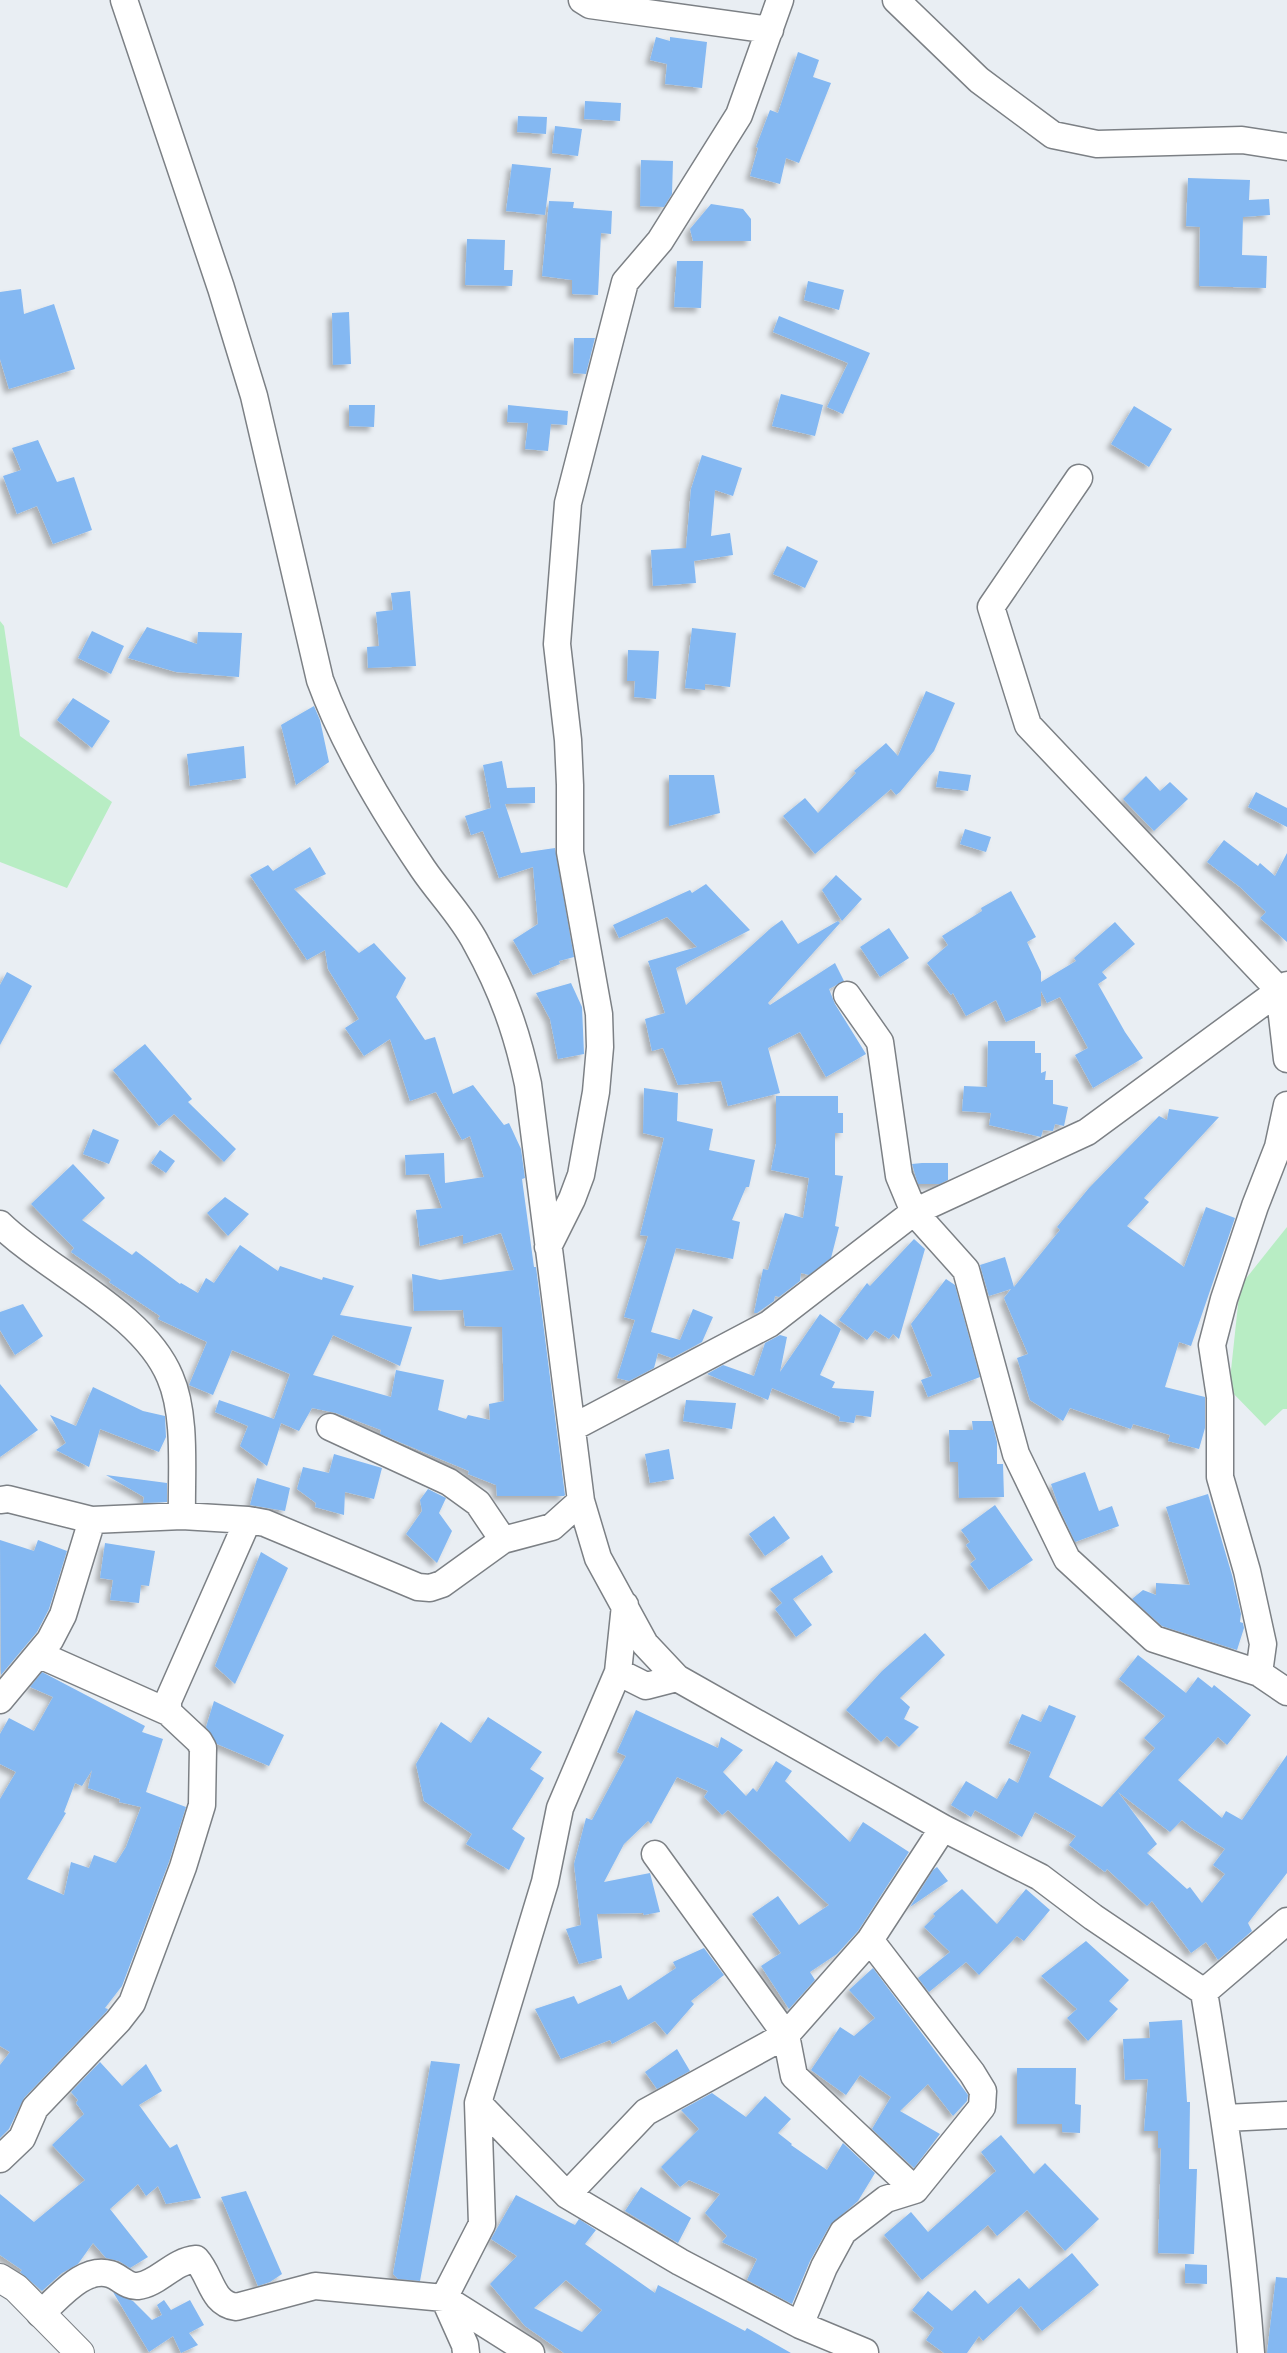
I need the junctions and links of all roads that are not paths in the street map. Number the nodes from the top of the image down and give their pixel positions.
1 (124, 0) edge
2 (582, 0) edge
3 (780, 0) edge
4 (896, 0) edge
5 (770, 30) junction
6 (1287, 147) edge
7 (1079, 478) dead end
8 (1283, 987) edge
9 (847, 995) dead end
10 (1287, 1059) edge
11 (1287, 1105) edge
12 (914, 1212) junction
13 (0, 1224) edge
14 (548, 1247) junction
15 (330, 1426) dead end
16 (572, 1428) junction
17 (3, 1495) edge
18 (581, 1501) junction
19 (182, 1516) junction
20 (92, 1520) junction
21 (248, 1520) junction
22 (503, 1540) junction
23 (625, 1604) junction
24 (40, 1655) junction
25 (618, 1672) junction
26 (1259, 1673) junction
27 (677, 1678) junction
28 (1287, 1692) edge
29 (0, 1700) edge
30 (168, 1712) junction
31 (943, 1828) junction
32 (655, 1854) dead end
33 (1287, 1921) edge
34 (870, 1940) junction
35 (1204, 1992) junction
36 (786, 2035) junction
37 (478, 2103) junction
38 (1287, 2115) edge
39 (1226, 2118) junction
40 (0, 2159) edge
41 (915, 2190) junction
42 (567, 2194) junction
43 (0, 2278) edge
44 (444, 2298) junction
45 (40, 2314) junction
46 (800, 2325) junction
47 (865, 2352) edge
48 (80, 2353) edge
49 (466, 2353) edge
50 (531, 2353) edge
51 (1251, 2353) edge

1 - 14 street
2 - 5 street
3 - 5 street
4 - 6 street
5 - 14 street
7 - 8 street
8 - 10 street
8 - 12 street
9 - 12 street
11 - 26 street
12 - 16 street
12 - 26 street
13 - 19 street
14 - 16 street
15 - 22 street
16 - 18 street
17 - 20 street
18 - 22 street
18 - 23 street
19 - 20 street
19 - 21 street
20 - 24 street
21 - 22 street
21 - 30 street
23 - 25 street
23 - 27 street
24 - 29 street
24 - 30 street
25 - 27 street
25 - 37 street
26 - 28 street
27 - 31 street
30 - 40 street
31 - 34 street
31 - 35 street
32 - 36 street
33 - 35 street
34 - 36 street
34 - 41 street
35 - 39 street
36 - 41 street
36 - 42 street
37 - 42 street
37 - 44 street
38 - 39 street
39 - 51 street
41 - 46 street
42 - 46 street
43 - 45 main road
44 - 45 street
44 - 49 street
44 - 50 street
45 - 48 main road
46 - 47 street

